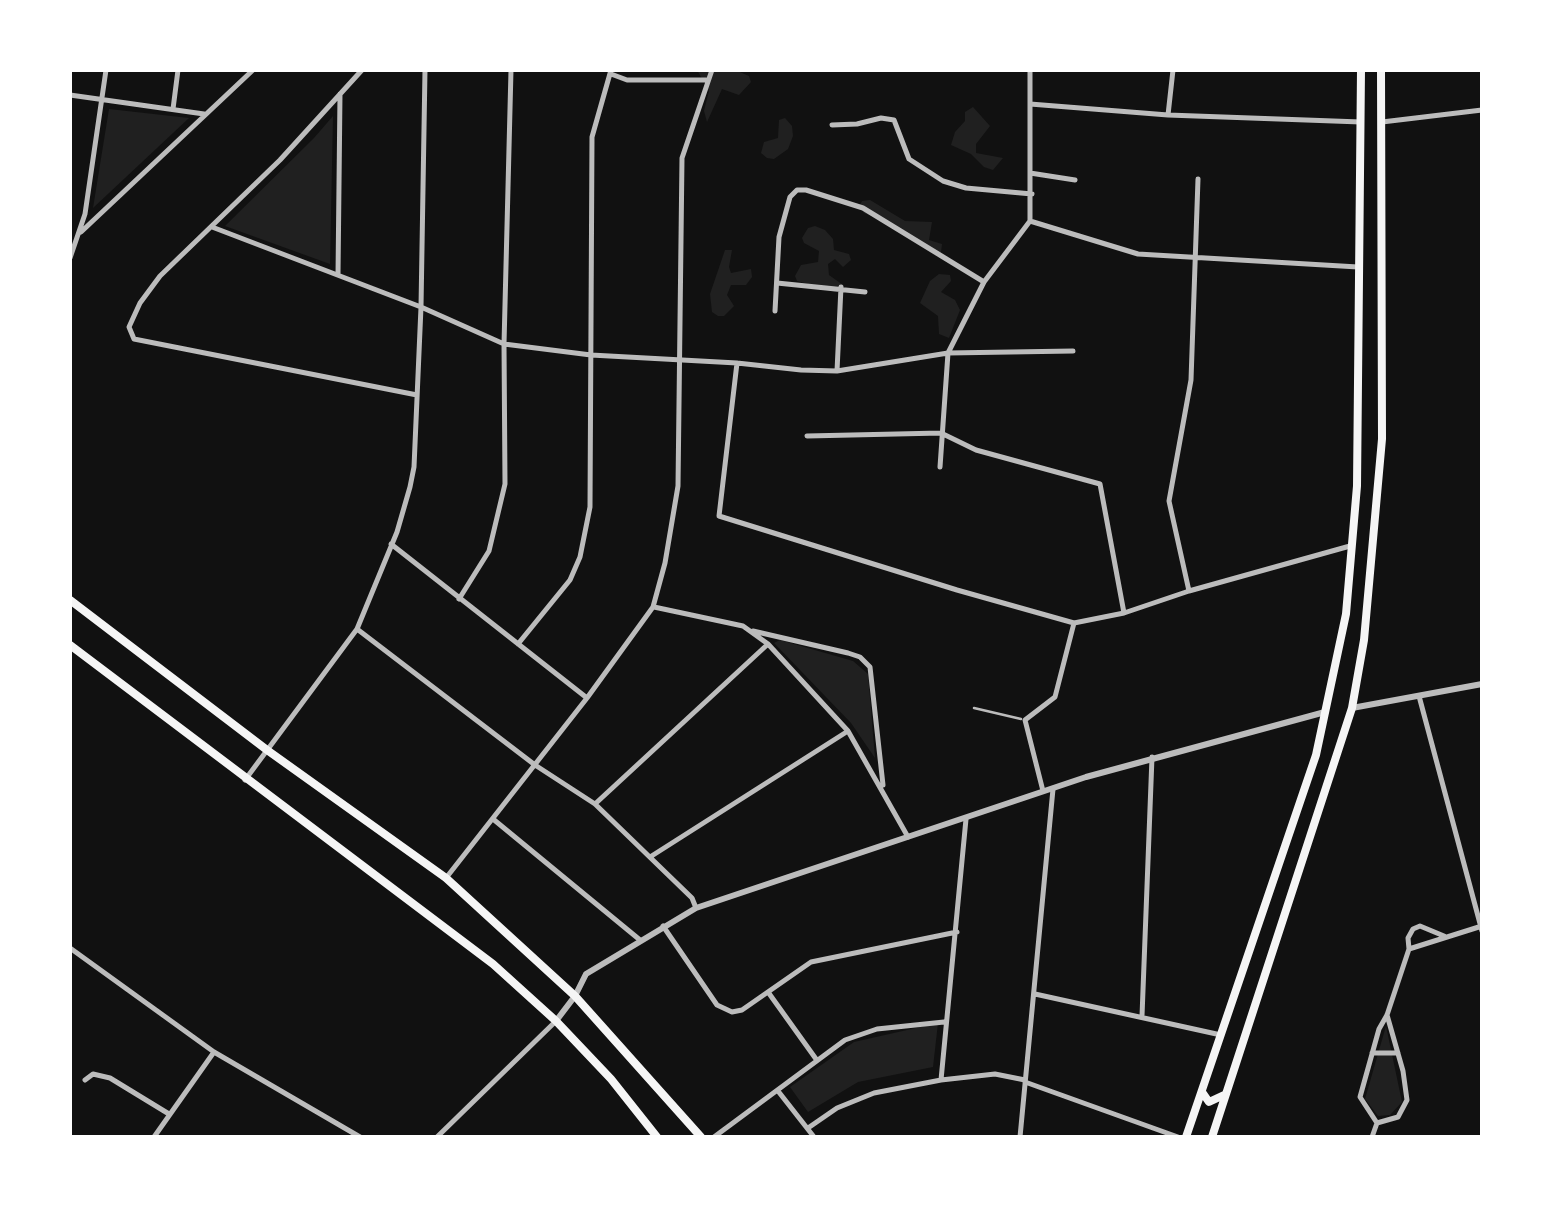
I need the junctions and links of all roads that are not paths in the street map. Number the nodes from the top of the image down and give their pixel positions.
1 (106, 70) edge
2 (178, 70) edge
3 (253, 70) edge
4 (362, 70) edge
5 (426, 70) edge
6 (511, 70) edge
7 (712, 70) edge
8 (1030, 70) edge
9 (1173, 70) edge
10 (1361, 70) edge
11 (1382, 70) edge
12 (610, 72) edge
13 (706, 80) junction
14 (340, 94) junction
15 (70, 95) edge
16 (102, 99) junction
17 (1030, 104) junction
18 (173, 109) junction
19 (1482, 110) edge
20 (204, 114) junction
21 (1168, 115) junction
22 (1361, 122) junction
23 (1382, 122) junction
24 (832, 125) dead end
25 (1030, 172) junction
26 (1076, 180) dead end
27 (1198, 180) dead end
28 (1032, 194) junction
29 (1030, 221) junction
30 (212, 227) junction
31 (81, 232) junction
32 (70, 258) edge
33 (1194, 260) junction
34 (1358, 267) junction
35 (338, 275) junction
36 (984, 282) junction
37 (777, 283) junction
38 (841, 287) junction
39 (865, 292) dead end
40 (420, 306) junction
41 (775, 311) dead end
42 (504, 344) junction
43 (1074, 351) dead end
44 (948, 353) junction
45 (591, 355) junction
46 (677, 362) junction
47 (737, 363) junction
48 (837, 371) junction
49 (417, 395) junction
50 (941, 433) junction
51 (807, 436) dead end
52 (940, 467) dead end
53 (391, 544) junction
54 (1353, 545) junction
55 (1189, 591) junction
56 (459, 599) junction
57 (70, 600) edge
58 (653, 607) junction
59 (1124, 613) junction
60 (1074, 624) junction
61 (356, 629) junction
62 (752, 632) junction
63 (518, 644) junction
64 (768, 644) junction
65 (70, 645) edge
66 (1482, 684) edge
67 (1419, 696) junction
68 (587, 698) junction
69 (974, 708) dead end
70 (1352, 708) junction
71 (1328, 711) junction
72 (1025, 720) junction
73 (848, 731) junction
74 (266, 750) junction
75 (1152, 758) junction
76 (535, 764) junction
77 (245, 780) junction
78 (883, 788) junction
79 (1053, 789) junction
80 (1043, 792) junction
81 (595, 804) junction
82 (492, 820) junction
83 (966, 820) junction
84 (908, 837) junction
85 (650, 856) junction
86 (446, 878) junction
87 (696, 908) junction
88 (663, 926) junction
89 (1482, 927) edge
90 (957, 932) junction
91 (1444, 936) junction
92 (640, 940) junction
93 (70, 948) edge
94 (1409, 950) junction
95 (767, 991) junction
96 (1035, 994) junction
97 (575, 996) junction
98 (1387, 1015) junction
99 (1142, 1016) junction
100 (556, 1021) junction
101 (944, 1022) junction
102 (1221, 1035) junction
103 (214, 1052) junction
104 (1372, 1053) junction
105 (1398, 1053) junction
106 (816, 1059) junction
107 (84, 1080) dead end
108 (940, 1080) junction
109 (1025, 1081) junction
110 (778, 1091) junction
111 (1202, 1092) junction
112 (1226, 1094) junction
113 (170, 1114) junction
114 (1377, 1122) junction
115 (808, 1128) junction
116 (1215, 1136) edge
117 (154, 1137) edge
118 (360, 1137) edge
119 (437, 1137) edge
120 (658, 1137) edge
121 (702, 1137) edge
122 (714, 1137) edge
123 (814, 1137) edge
124 (1020, 1137) edge
125 (1178, 1137) edge
126 (1186, 1137) edge
127 (1372, 1137) edge

1 - 16 street
2 - 18 street
3 - 20 street
4 - 14 street
5 - 40 street
6 - 42 street
7 - 13 street
8 - 17 street
9 - 21 street
10 - 22 main road
11 - 23 main road
12 - 13 street
12 - 45 street
13 - 46 street
14 - 30 street
14 - 35 street
15 - 16 street
16 - 18 street
16 - 31 street
17 - 21 street
17 - 25 street
18 - 20 street
19 - 23 street
20 - 31 street
21 - 22 street
22 - 34 main road
23 - 70 main road
24 - 28 street
25 - 26 street
25 - 28 street
27 - 33 street
28 - 29 street
29 - 33 street
29 - 36 street
30 - 35 street
30 - 49 street
31 - 32 street
33 - 34 street
33 - 55 street
34 - 54 main road
35 - 40 street
36 - 37 street
36 - 44 street
37 - 38 street
37 - 41 street
38 - 39 street
38 - 48 street
40 - 42 street
40 - 49 street
42 - 45 street
42 - 56 street
43 - 44 street
44 - 48 street
44 - 50 street
45 - 46 street
45 - 63 street
46 - 47 street
46 - 58 street
47 - 48 street
47 - 60 street
49 - 53 street
50 - 51 street
50 - 52 street
50 - 59 street
53 - 56 street
53 - 61 street
54 - 55 street
54 - 71 main road
55 - 59 street
56 - 63 street
57 - 74 main road
58 - 62 street
58 - 68 street
59 - 60 street
60 - 72 street
61 - 74 street
61 - 76 street
62 - 64 street
62 - 78 street
63 - 68 street
64 - 73 street
64 - 81 street
65 - 77 main road
66 - 67 street
67 - 70 street
67 - 89 street
68 - 76 street
69 - 72 lane
70 - 112 main road
71 - 75 street
71 - 102 main road
72 - 80 street
73 - 78 street
73 - 85 street
74 - 77 street
74 - 86 main road
75 - 79 street
75 - 99 street
76 - 81 street
76 - 82 street
77 - 100 main road
78 - 84 street
79 - 80 street
79 - 96 street
80 - 83 street
81 - 85 street
82 - 86 street
82 - 92 street
83 - 84 street
83 - 90 street
84 - 87 street
85 - 87 street
86 - 97 main road
87 - 88 street
88 - 92 street
88 - 95 street
89 - 91 street
90 - 95 street
90 - 101 street
91 - 94 street
91 - 94 street
92 - 97 street
93 - 103 street
94 - 98 street
95 - 106 street
96 - 99 street
96 - 109 street
97 - 100 street
97 - 121 main road
98 - 104 street
98 - 105 street
99 - 102 street
100 - 119 street
100 - 120 main road
101 - 106 street
101 - 108 street
102 - 111 main road
103 - 113 street
103 - 118 street
104 - 105 street
104 - 114 street
105 - 114 street
106 - 110 street
107 - 113 street
108 - 109 street
108 - 115 street
109 - 124 street
109 - 125 street
110 - 115 street
110 - 122 street
111 - 112 main road
111 - 126 main road
112 - 116 main road
113 - 117 street
114 - 127 street
115 - 123 street

